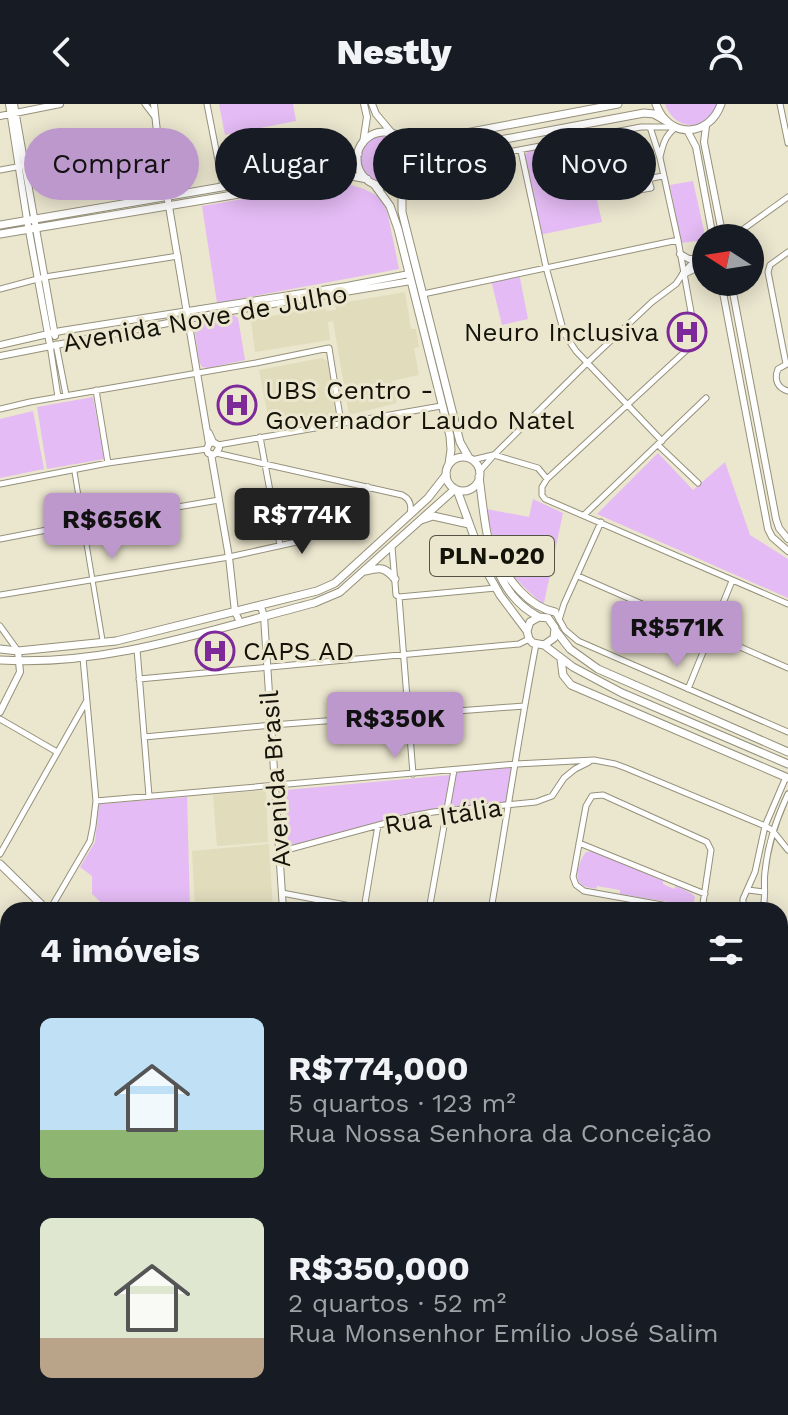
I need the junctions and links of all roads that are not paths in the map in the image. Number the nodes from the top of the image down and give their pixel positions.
1 (60, 104) edge
2 (145, 104) edge
3 (154, 104) edge
4 (207, 104) edge
5 (364, 104) edge
6 (372, 104) edge
7 (618, 104) edge
8 (656, 104) edge
9 (780, 104) edge
10 (722, 105) edge
11 (13, 108) edge
12 (0, 116) edge
13 (156, 118) junction
14 (542, 118) junction
15 (666, 121) junction
16 (706, 126) junction
17 (650, 127) junction
18 (675, 127) junction
19 (157, 128) edge
20 (389, 128) edge
21 (491, 128) edge
22 (687, 130) junction
23 (373, 135) edge
24 (517, 137) joint
25 (363, 143) junction
26 (788, 143) edge
27 (215, 145) edge
28 (521, 151) junction
29 (516, 152) edge
30 (358, 154) joint
31 (660, 158) junction
32 (22, 165) junction
33 (0, 170) edge
34 (663, 176) junction
35 (656, 177) edge
36 (648, 178) joint
37 (371, 182) junction
38 (788, 197) edge
39 (143, 200) edge
40 (168, 200) edge
41 (402, 200) edge
42 (169, 205) junction
43 (31, 223) junction
44 (710, 224) edge
45 (720, 224) edge
46 (751, 224) edge
47 (0, 225) edge
48 (0, 234) edge
49 (678, 240) junction
50 (788, 252) edge
51 (680, 254) junction
52 (178, 256) junction
53 (692, 260) edge
54 (692, 264) edge
55 (546, 267) junction
56 (692, 270) edge
57 (683, 274) junction
58 (42, 278) junction
59 (410, 278) junction
60 (0, 289) edge
61 (423, 294) junction
62 (724, 296) edge
63 (734, 296) edge
64 (188, 316) junction
65 (51, 334) junction
66 (0, 345) edge
67 (53, 345) junction
68 (0, 356) edge
69 (587, 363) junction
70 (787, 364) edge
71 (198, 373) junction
72 (96, 390) junction
73 (788, 391) edge
74 (66, 395) junction
75 (58, 397) junction
76 (706, 398) dead end
77 (628, 405) junction
78 (441, 406) junction
79 (0, 409) edge
80 (341, 423) junction
81 (260, 437) junction
82 (660, 443) junction
83 (213, 449) junction
84 (494, 455) junction
85 (471, 459) junction
86 (108, 463) junction
87 (265, 464) junction
88 (449, 464) junction
89 (74, 469) junction
90 (446, 475) junction
91 (479, 475) junction
92 (547, 479) junction
93 (698, 483) dead end
94 (0, 484) edge
95 (368, 487) junction
96 (456, 489) junction
97 (219, 500) junction
98 (410, 514) junction
99 (584, 515) junction
100 (421, 520) junction
101 (601, 522) junction
102 (83, 523) junction
103 (469, 524) junction
104 (394, 528) junction
105 (402, 537) junction
106 (0, 539) edge
107 (788, 539) edge
108 (280, 545) junction
109 (392, 547) junction
110 (489, 547) junction
111 (788, 551) edge
112 (229, 557) junction
113 (364, 571) junction
114 (578, 576) junction
115 (92, 579) junction
116 (395, 579) junction
117 (732, 581) junction
118 (496, 588) junction
119 (312, 592) junction
120 (0, 595) edge
121 (399, 597) junction
122 (314, 603) junction
123 (788, 604) edge
124 (255, 607) junction
125 (235, 612) junction
126 (264, 616) junction
127 (541, 617) junction
128 (240, 622) junction
129 (556, 622) junction
130 (180, 626) junction
131 (0, 628) edge
132 (711, 634) junction
133 (183, 637) junction
134 (534, 640) junction
135 (107, 642) junction
136 (0, 649) edge
137 (137, 649) junction
138 (18, 651) junction
139 (117, 652) junction
140 (104, 654) junction
141 (402, 655) junction
142 (83, 657) junction
143 (561, 659) junction
144 (0, 660) edge
145 (20, 662) junction
146 (267, 666) junction
147 (788, 668) edge
148 (139, 679) junction
149 (688, 689) junction
150 (86, 702) junction
151 (524, 706) junction
152 (0, 712) edge
153 (408, 714) junction
154 (0, 719) edge
155 (272, 725) junction
156 (788, 732) edge
157 (144, 737) junction
158 (57, 752) junction
159 (788, 752) edge
160 (594, 760) junction
161 (558, 763) junction
162 (516, 764) junction
163 (788, 764) edge
164 (454, 770) junction
165 (413, 774) junction
166 (787, 777) edge
167 (564, 778) junction
168 (276, 784) junction
169 (788, 794) edge
170 (149, 796) junction
171 (96, 801) junction
172 (509, 804) junction
173 (446, 811) junction
174 (378, 825) junction
175 (765, 826) junction
176 (772, 830) junction
177 (579, 843) junction
178 (788, 850) edge
179 (279, 852) junction
180 (0, 854) edge
181 (0, 864) edge
182 (748, 890) junction
183 (764, 892) junction
184 (282, 893) junction
185 (705, 894) junction
186 (40, 902) edge
187 (54, 902) edge
188 (283, 902) edge
189 (328, 902) edge
190 (365, 902) edge
191 (430, 902) edge
192 (492, 902) edge
193 (645, 902) edge
194 (704, 902) edge
195 (743, 902) edge
196 (764, 902) edge

1 - 11 street
2 - 13 street
3 - 13 street
4 - 27 street
5 - 25 street
6 - 20 street
7 - 14 main road
8 - 15 main road
9 - 26 street
10 - 16 main road
11 - 12 street
11 - 32 street
13 - 19 street
14 - 21 main road
14 - 24 main road
15 - 18 main road
15 - 24 main road
16 - 22 main road
16 - 45 street
17 - 18 street
17 - 28 street
17 - 31 street
18 - 22 main road
18 - 31 street
22 - 44 street
23 - 25 main road
25 - 30 main road
28 - 29 street
28 - 55 street
30 - 37 main road
31 - 34 street
32 - 33 street
32 - 43 street
34 - 35 street
34 - 49 street
36 - 36 street
37 - 42 main road
37 - 59 main road
38 - 46 street
39 - 43 main road
40 - 42 street
41 - 61 main road
42 - 43 main road
42 - 52 street
43 - 47 main road
43 - 48 main road
43 - 58 street
49 - 51 street
49 - 55 street
50 - 70 street
51 - 53 street
51 - 57 street
52 - 58 street
52 - 64 street
54 - 57 street
55 - 61 street
55 - 69 street
56 - 57 street
57 - 69 street
57 - 77 street
58 - 60 street
58 - 65 street
59 - 64 street, Avenida Nove de Julho
59 - 78 main road
61 - 85 main road
62 - 111 street
63 - 107 street
64 - 65 street, Avenida Nove de Julho
64 - 67 street, Avenida Nove de Julho
64 - 71 street
65 - 66 street, Avenida Nove de Julho
65 - 67 street
67 - 68 street, Avenida Nove de Julho
67 - 74 street
67 - 75 street
69 - 77 street
69 - 84 street
70 - 73 street
71 - 72 street
71 - 80 street
71 - 83 street
72 - 74 street
72 - 86 street
74 - 75 street
75 - 79 street
76 - 82 street
77 - 82 street
77 - 92 street
78 - 80 street
78 - 88 main road
80 - 81 street
81 - 83 street
81 - 87 street
82 - 93 street
82 - 99 street
83 - 86 street
83 - 87 street
83 - 97 street
84 - 85 street
84 - 91 street
84 - 92 street
85 - 88 main road
85 - 91 main road
86 - 89 street
87 - 95 street
87 - 108 street
88 - 90 main road
89 - 94 street
89 - 102 street
90 - 96 main road
90 - 98 main road
91 - 96 main road
91 - 110 main road, PLN-020
92 - 99 street
95 - 98 street
95 - 108 street
96 - 100 main road
96 - 103 main road, PLN-020
97 - 102 street
97 - 112 street
98 - 104 main road
99 - 101 street
100 - 103 main road
100 - 105 main road
101 - 114 street
101 - 117 street
102 - 106 street
102 - 115 street
103 - 118 main road, PLN-020
104 - 105 main road
104 - 109 main road
104 - 119 main road
105 - 109 main road
108 - 112 street
109 - 113 main road
109 - 116 street
110 - 127 main road, PLN-020
110 - 129 main road
112 - 115 street
112 - 125 street
113 - 116 main road
113 - 122 main road
114 - 129 street
114 - 132 street
115 - 120 street
115 - 135 street
116 - 121 street
117 - 123 street
117 - 132 street
118 - 121 street
118 - 134 main road, PLN-020
119 - 122 main road
119 - 124 main road
121 - 141 street
122 - 126 main road
124 - 125 main road
124 - 126 street
125 - 128 street
125 - 130 main road
126 - 128 main road
126 - 146 street, Avenida Brasil
127 - 129 main road, PLN-020
127 - 134 main road
128 - 133 main road
129 - 134 main road
129 - 149 street
129 - 159 main road, PLN-020
130 - 133 main road
130 - 135 main road
131 - 138 street
132 - 147 street
132 - 149 street
133 - 137 main road
134 - 141 street
134 - 143 main road, PLN-020
134 - 151 street
135 - 138 main road
135 - 139 main road
135 - 140 main road
136 - 138 main road
137 - 139 main road
137 - 148 street
138 - 145 street
139 - 140 main road
140 - 142 main road
141 - 146 street
141 - 153 street
142 - 145 main road
142 - 150 street
143 - 163 main road, PLN-020
143 - 166 main road
144 - 145 main road
145 - 152 street
146 - 148 street
146 - 155 street, Avenida Brasil
148 - 157 street
149 - 156 street
150 - 158 street
150 - 171 street
151 - 153 street
151 - 162 street
153 - 155 street
153 - 165 street
154 - 158 street
155 - 157 street
155 - 168 street, Avenida Brasil
157 - 170 street
158 - 180 street
160 - 161 street
160 - 167 street, Rua Itália
160 - 175 street
161 - 162 street
161 - 167 street
162 - 164 street
162 - 172 street
164 - 165 street
164 - 173 street
165 - 168 street
166 - 175 street
167 - 172 street, Rua Itália
168 - 170 street
168 - 179 street, Avenida Brasil
169 - 176 street
170 - 171 street
171 - 187 street
172 - 173 street, Rua Itália
172 - 192 street
173 - 174 street, Rua Itália
173 - 191 street
174 - 179 street, Rua Itália
174 - 190 street
175 - 176 street
175 - 182 street
176 - 178 street
176 - 183 street
177 - 185 street
177 - 185 street
177 - 193 street
179 - 184 street, Avenida Brasil
181 - 186 main road
182 - 183 street
182 - 195 street
183 - 196 street
184 - 188 street, Avenida Brasil
184 - 189 street
185 - 194 street

